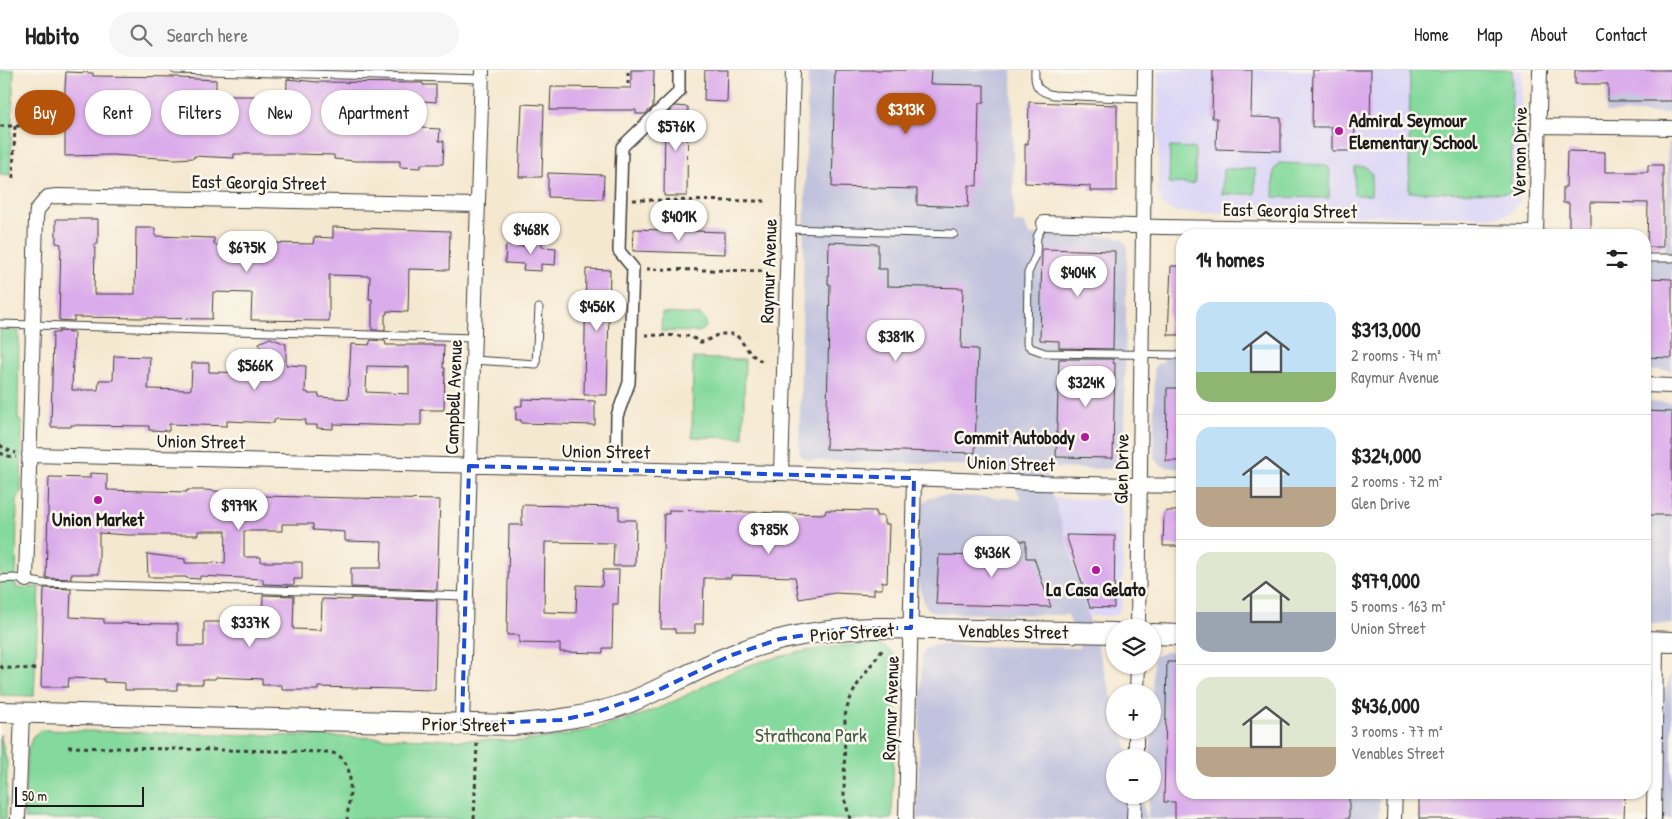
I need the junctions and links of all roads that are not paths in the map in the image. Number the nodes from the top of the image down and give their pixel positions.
1 (175, 70) edge
2 (679, 70) edge
3 (793, 70) edge
4 (1035, 70) edge
5 (1145, 70) edge
6 (1540, 70) edge
7 (481, 75) edge
8 (1144, 99) junction
9 (1539, 126) junction
10 (1672, 128) edge
11 (477, 206) junction
12 (1044, 223) joint
13 (1143, 226) junction
14 (788, 229) junction
15 (1290, 229) edge
16 (1536, 229) edge
17 (954, 234) dead end
18 (1651, 258) edge
19 (1672, 258) edge
20 (540, 308) dead end
21 (0, 324) edge
22 (34, 325) junction
23 (473, 338) junction
24 (1141, 355) junction
25 (1176, 355) edge
26 (473, 360) junction
27 (1651, 385) edge
28 (1672, 386) edge
29 (29, 455) junction
30 (469, 466) junction
31 (616, 470) junction
32 (781, 473) junction
33 (914, 478) junction
34 (1140, 485) junction
35 (1176, 486) edge
36 (0, 579) edge
37 (26, 580) junction
38 (466, 596) junction
39 (1138, 619) edge
40 (911, 628) junction
41 (1106, 633) edge
42 (1161, 634) edge
43 (1176, 635) edge
44 (1658, 642) edge
45 (0, 712) edge
46 (22, 713) junction
47 (462, 724) junction
48 (1395, 799) edge
49 (1134, 804) edge
50 (18, 819) edge
51 (906, 819) edge
52 (1134, 819) edge
53 (1394, 819) edge
54 (1654, 819) edge

1 - 7 lane
2 - 31 street
3 - 14 street, Raymur Avenue
4 - 8 lane
5 - 8 street, Glen Drive
6 - 9 street, Vernon Drive
7 - 11 street, Campbell Avenue
8 - 13 street, Glen Drive
9 - 10 street
9 - 16 street, Vernon Drive
11 - 22 street, East Georgia Street
11 - 23 street, Campbell Avenue
12 - 13 street, East Georgia Street
12 - 24 lane
13 - 15 street, East Georgia Street
13 - 24 street, Glen Drive
14 - 17 lane
14 - 32 street, Raymur Avenue
18 - 19 lane
20 - 26 lane
21 - 22 lane
22 - 23 lane
22 - 29 street
23 - 26 street, Campbell Avenue
24 - 25 lane
24 - 34 street, Glen Drive
26 - 30 street, Campbell Avenue
27 - 28 street
29 - 30 street, Union Street
29 - 37 street
30 - 31 street, Union Street
30 - 38 street, Campbell Avenue
31 - 32 street, Union Street
32 - 33 street, Union Street
33 - 34 street, Union Street
33 - 40 street, Raymur Avenue
34 - 35 street, Union Street
34 - 39 street, Glen Drive
36 - 37 lane
37 - 38 lane
38 - 47 street, Campbell Avenue
40 - 41 main road, Venables Street
40 - 47 main road, Prior Street
40 - 51 street, Raymur Avenue
42 - 43 main road
44 - 54 street
45 - 46 main road, Prior Street
46 - 47 main road, Prior Street
46 - 50 street
48 - 53 street
49 - 52 street

